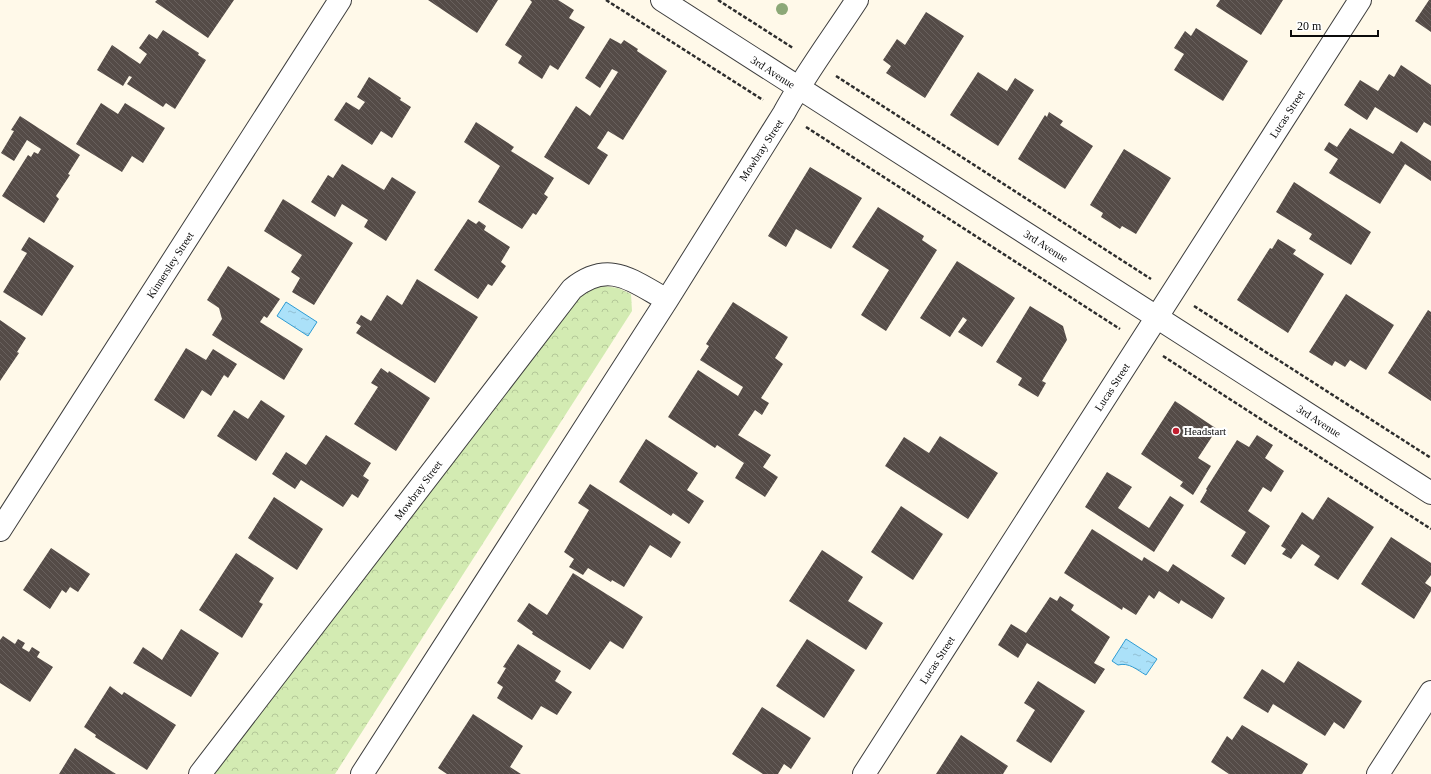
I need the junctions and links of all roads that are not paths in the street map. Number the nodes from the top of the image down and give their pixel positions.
1 (340, 0) edge
2 (662, 0) edge
3 (857, 0) edge
4 (1360, 0) edge
5 (798, 88) junction
6 (667, 300) junction
7 (1157, 317) junction
8 (1431, 493) edge
9 (0, 530) edge
10 (1431, 692) edge
11 (200, 774) edge
12 (362, 774) edge
13 (864, 774) edge
14 (1378, 774) edge

1 - 9 street, Kinnersley Street
2 - 5 street, 3rd Avenue
3 - 5 street, Mowbray Street
4 - 7 street, Lucas Street
5 - 6 street, Mowbray Street
5 - 7 street, 3rd Avenue
6 - 11 street, Mowbray Street
6 - 12 street, Mowbray Street
7 - 8 street, 3rd Avenue
7 - 13 street, Lucas Street
10 - 14 street

